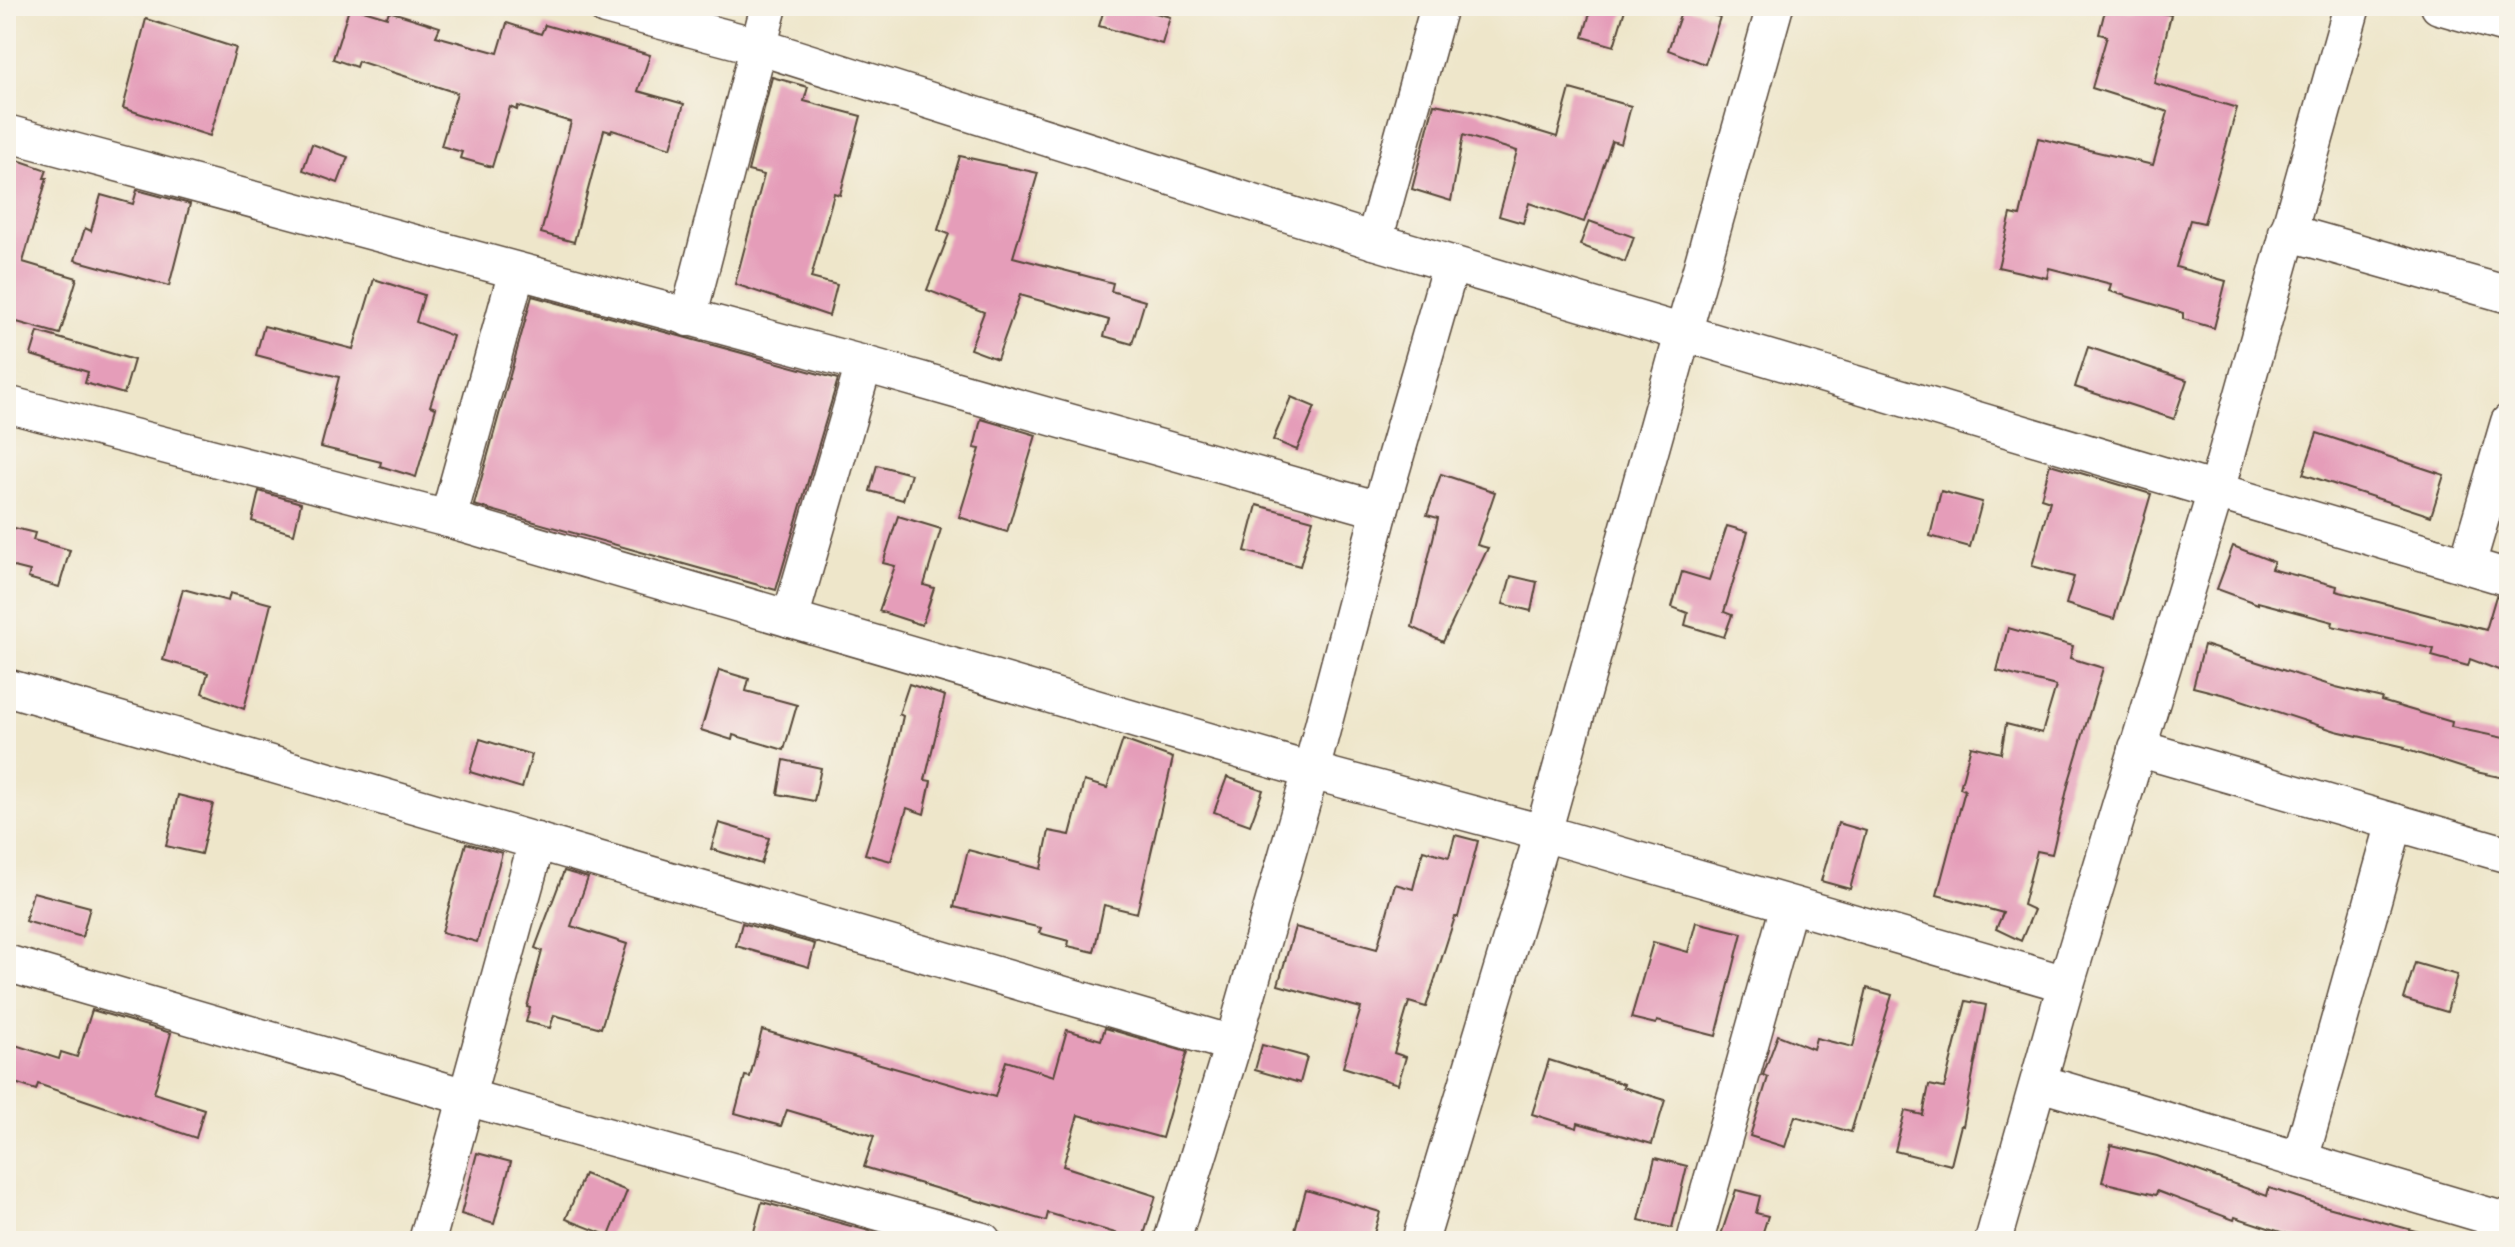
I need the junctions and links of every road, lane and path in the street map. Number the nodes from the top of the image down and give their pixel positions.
1 (605, 6) edge
2 (769, 6) edge
3 (1439, 6) edge
4 (1775, 6) edge
5 (2352, 6) edge
6 (2439, 6) edge
7 (2509, 26) edge
8 (757, 46) junction
9 (6, 133) edge
10 (2287, 232) junction
11 (1374, 241) junction
12 (1451, 264) junction
13 (517, 271) junction
14 (2509, 295) edge
15 (688, 318) junction
16 (1684, 333) junction
17 (864, 364) junction
18 (6, 404) edge
19 (2509, 422) edge
20 (2216, 491) junction
21 (1380, 510) junction
22 (448, 519) junction
23 (2467, 565) junction
24 (2509, 578) edge
25 (790, 619) junction
26 (6, 687) edge
27 (2137, 748) junction
28 (1311, 771) junction
29 (2395, 822) junction
30 (1543, 833) junction
31 (537, 841) junction
32 (2509, 855) edge
33 (1789, 905) junction
34 (6, 963) edge
35 (2066, 984) junction
36 (1233, 1044) junction
37 (2040, 1083) junction
38 (466, 1097) junction
39 (2300, 1160) junction
40 (2509, 1222) edge
41 (427, 1241) edge
42 (983, 1241) edge
43 (1172, 1241) edge
44 (1420, 1241) edge
45 (1695, 1241) edge
46 (1993, 1241) edge
47 (2504, 1241) edge

1 - 8 street
2 - 8 street
3 - 11 street
4 - 16 street
5 - 10 street
6 - 7 street
8 - 11 street
8 - 15 street
9 - 13 street
10 - 14 street
10 - 20 street
11 - 12 street
12 - 16 street
12 - 21 street
13 - 15 street
13 - 22 street
15 - 17 street
16 - 20 street
16 - 30 street
17 - 21 street
17 - 25 street
18 - 22 street
19 - 23 street
20 - 23 street
20 - 27 street
21 - 28 street
22 - 25 street
23 - 24 street
25 - 28 street
26 - 31 street
27 - 29 street
27 - 35 street
28 - 30 street
28 - 36 street
29 - 32 street
29 - 39 street
30 - 33 street
30 - 44 street
31 - 36 street
31 - 38 street
33 - 35 street
33 - 45 street
34 - 38 street
35 - 37 street
36 - 43 street
37 - 39 street
37 - 46 street
38 - 41 street
38 - 42 street
39 - 40 street
40 - 47 street

